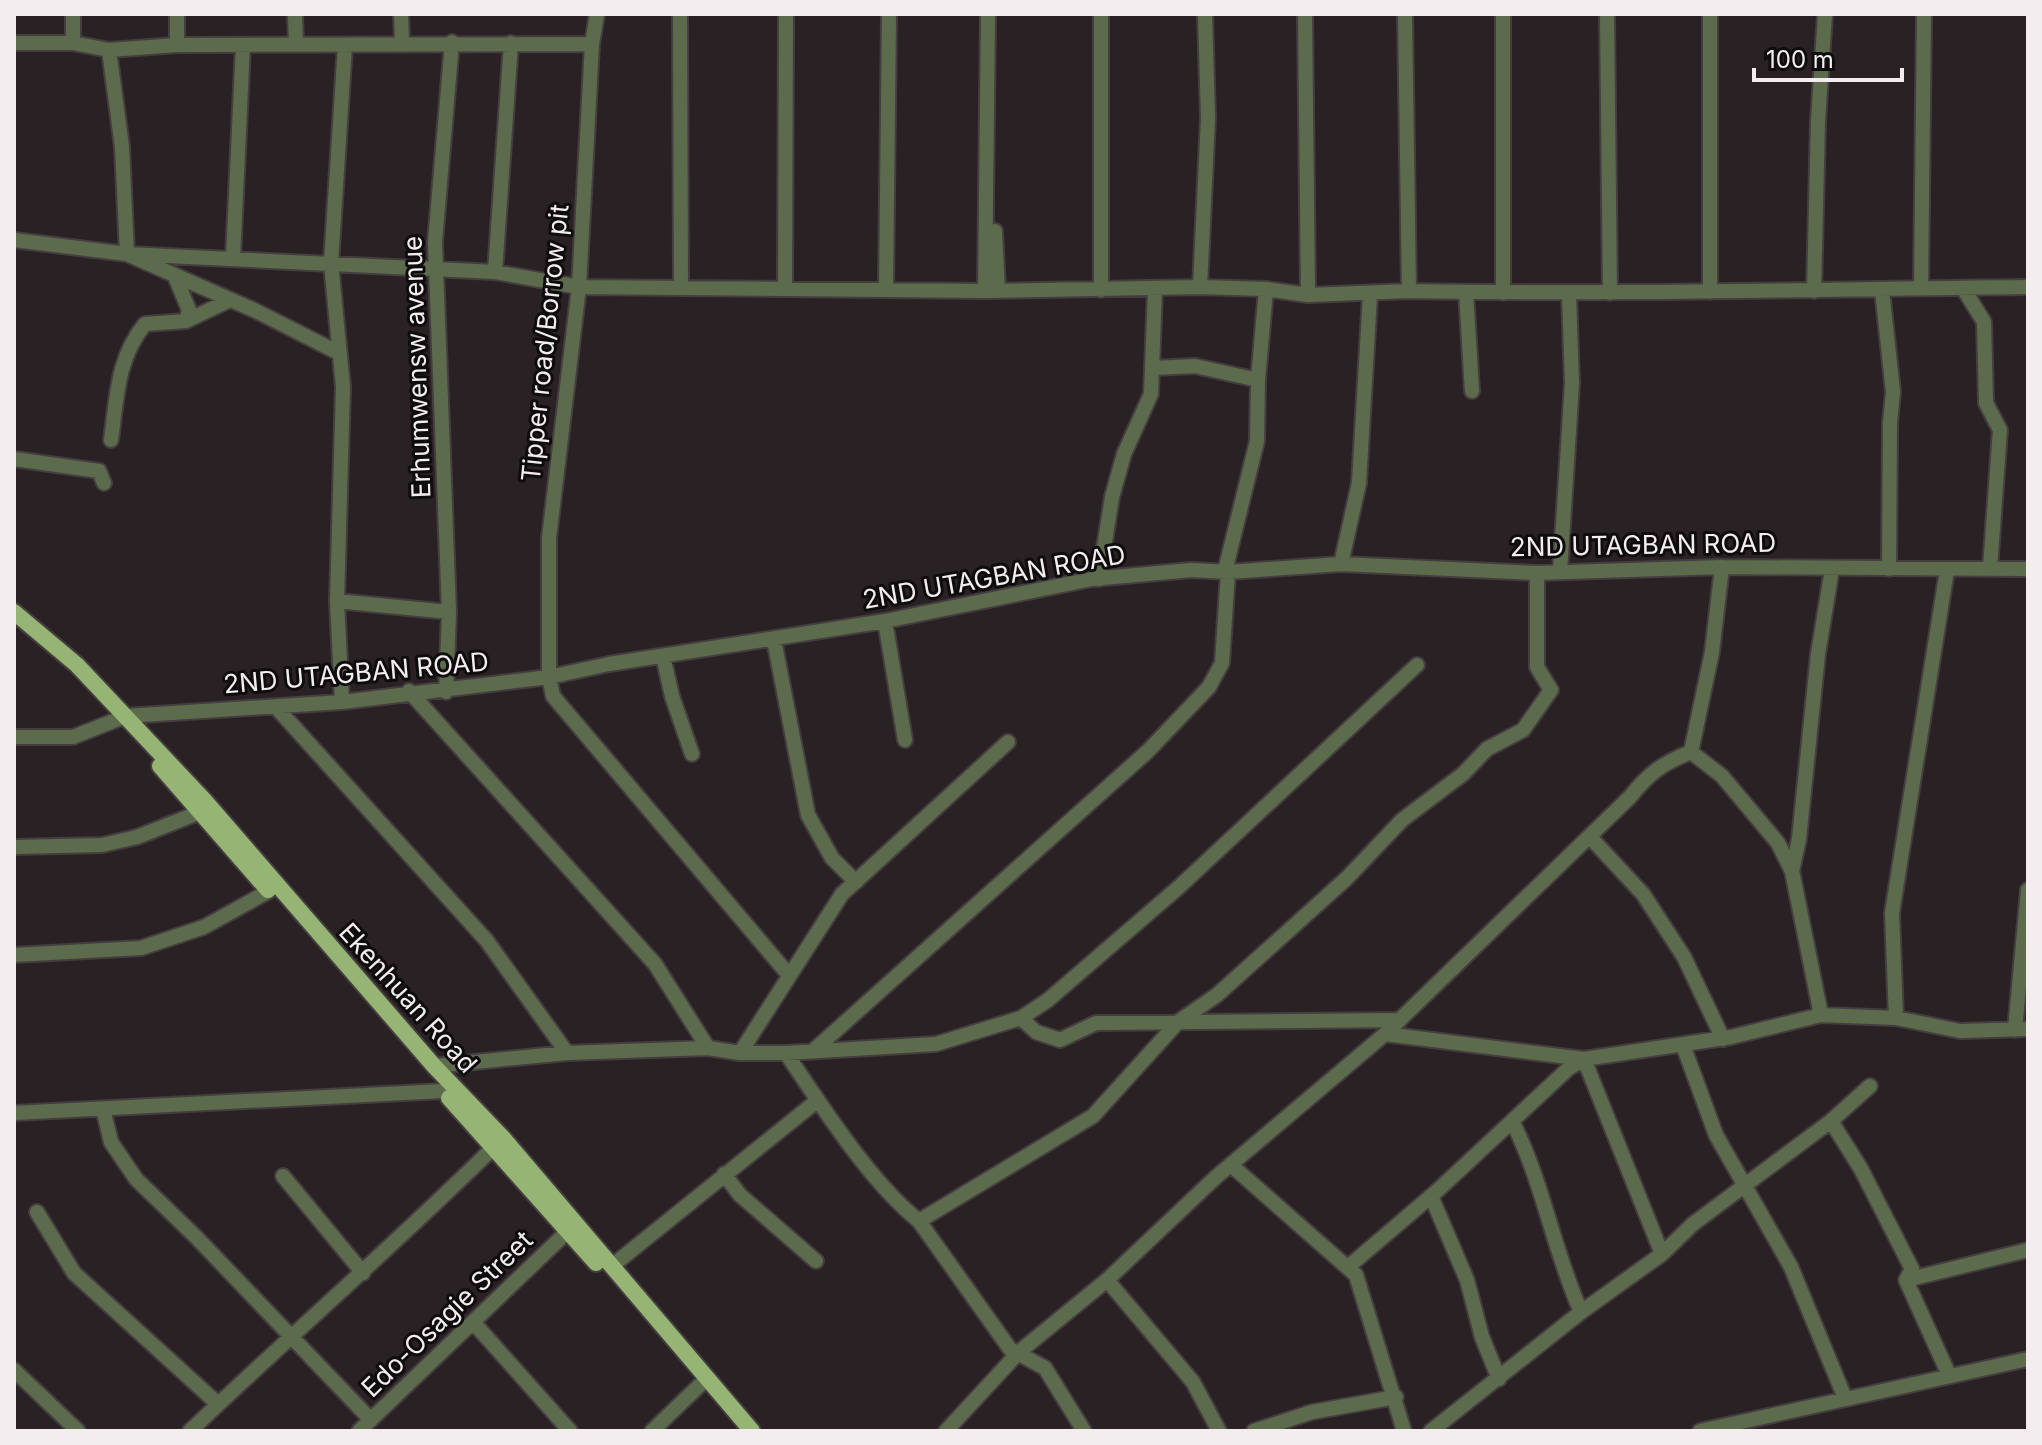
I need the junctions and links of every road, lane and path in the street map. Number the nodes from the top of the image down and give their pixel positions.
1 (73, 14) edge
2 (177, 14) edge
3 (295, 14) edge
4 (401, 14) edge
5 (597, 14) edge
6 (680, 14) edge
7 (786, 14) edge
8 (888, 14) edge
9 (990, 14) edge
10 (1101, 14) edge
11 (1205, 14) edge
12 (1305, 14) edge
13 (1405, 14) edge
14 (1503, 14) edge
15 (1607, 14) edge
16 (1710, 14) edge
17 (1825, 14) edge
18 (1924, 14) edge
19 (402, 42) junction
20 (452, 42) junction
21 (14, 43) edge
22 (73, 43) junction
23 (511, 43) junction
24 (592, 44) junction
25 (177, 45) junction
26 (243, 45) junction
27 (296, 45) junction
28 (345, 45) junction
29 (109, 50) junction
30 (14, 240) edge
31 (127, 254) junction
32 (233, 258) junction
33 (331, 263) junction
34 (436, 271) junction
35 (495, 272) junction
36 (176, 279) junction
37 (579, 287) junction
38 (1200, 287) junction
39 (2028, 287) edge
40 (681, 288) junction
41 (785, 288) junction
42 (886, 288) junction
43 (1921, 288) junction
44 (1963, 288) junction
45 (1266, 289) junction
46 (1101, 290) junction
47 (1155, 290) junction
48 (1882, 290) junction
49 (992, 291) junction
50 (1409, 291) junction
51 (1814, 291) junction
52 (1466, 292) junction
53 (1710, 292) junction
54 (1503, 293) junction
55 (1610, 293) junction
56 (1569, 294) junction
57 (1308, 295) junction
58 (1370, 295) junction
59 (230, 300) junction
60 (186, 321) junction
61 (337, 352) junction
62 (1153, 368) junction
63 (1258, 380) junction
64 (1472, 391) dead end
65 (111, 440) dead end
66 (14, 459) edge
67 (104, 483) dead end
68 (1341, 564) junction
69 (1722, 567) junction
70 (1832, 569) junction
71 (1889, 569) junction
72 (1990, 569) junction
73 (2028, 569) edge
74 (1947, 570) junction
75 (1227, 571) junction
76 (1560, 572) junction
77 (1537, 573) junction
78 (1099, 579) junction
79 (337, 601) junction
80 (14, 612) edge
81 (449, 612) junction
82 (885, 621) junction
83 (14, 622) edge
84 (774, 640) junction
85 (663, 656) junction
86 (1417, 665) dead end
87 (549, 677) junction
88 (409, 691) junction
89 (446, 692) junction
90 (342, 702) junction
91 (276, 707) junction
92 (122, 718) junction
93 (14, 737) edge
94 (905, 740) dead end
95 (1008, 742) dead end
96 (1691, 752) junction
97 (692, 754) dead end
98 (198, 813) junction
99 (1590, 837) junction
100 (14, 847) edge
101 (1792, 871) junction
102 (856, 882) junction
103 (2028, 890) edge
104 (269, 891) junction
105 (14, 955) edge
106 (788, 974) junction
107 (1821, 1015) junction
108 (1021, 1018) junction
109 (1896, 1018) junction
110 (1400, 1020) junction
111 (1178, 1022) junction
112 (2022, 1029) edge
113 (1385, 1034) junction
114 (1723, 1039) junction
115 (1683, 1045) junction
116 (708, 1048) junction
117 (813, 1051) junction
118 (567, 1053) junction
119 (740, 1053) junction
120 (786, 1053) junction
121 (1584, 1059) junction
122 (434, 1066) junction
123 (1870, 1086) dead end
124 (443, 1091) junction
125 (818, 1100) junction
126 (103, 1109) junction
127 (14, 1113) edge
128 (1512, 1121) junction
129 (1831, 1121) junction
130 (499, 1142) junction
131 (1231, 1165) junction
132 (724, 1174) junction
133 (283, 1176) dead end
134 (1747, 1184) junction
135 (1431, 1196) junction
136 (37, 1212) dead end
137 (919, 1221) junction
138 (568, 1231) junction
139 (2028, 1250) edge
140 (1662, 1254) junction
141 (816, 1261) dead end
142 (612, 1266) junction
143 (1348, 1267) junction
144 (363, 1273) junction
145 (1107, 1280) junction
146 (1906, 1280) junction
147 (1581, 1312) junction
148 (473, 1322) junction
149 (288, 1337) junction
150 (1019, 1352) junction
151 (2028, 1359) edge
152 (14, 1370) edge
153 (1949, 1375) junction
154 (1499, 1379) junction
155 (701, 1384) junction
156 (1396, 1397) junction
157 (1845, 1398) junction
158 (218, 1404) junction
159 (371, 1420) junction
160 (78, 1431) edge
161 (190, 1431) edge
162 (359, 1431) edge
163 (570, 1431) edge
164 (652, 1431) edge
165 (741, 1431) edge
166 (752, 1431) edge
167 (946, 1431) edge
168 (1084, 1431) edge
169 (1219, 1431) edge
170 (1254, 1431) edge
171 (1404, 1431) edge
172 (1431, 1431) edge
173 (1700, 1431) edge

1 - 22 street
2 - 25 street
3 - 27 street
4 - 19 street
5 - 24 street, Tipper road/Borrow pit
6 - 40 street
7 - 41 street
8 - 42 street
9 - 49 street
10 - 46 street
11 - 38 street
12 - 57 street
13 - 50 street
14 - 54 street
15 - 55 street
16 - 53 street
17 - 51 street
18 - 43 street
19 - 20 street
19 - 28 street
20 - 23 street
20 - 34 street, Erhumwensw avenue
21 - 22 street
22 - 29 street
23 - 24 street
23 - 35 street
24 - 37 street, Tipper road/Borrow pit
25 - 26 street
25 - 29 street
26 - 27 street
26 - 32 street
27 - 28 street
28 - 33 street
29 - 31 street
30 - 31 street
31 - 32 street
31 - 36 street
32 - 33 street
33 - 34 street
33 - 61 street
34 - 35 street
34 - 81 street, Erhumwensw avenue
35 - 37 street
36 - 59 street
36 - 60 street
37 - 40 street
37 - 87 street, Tipper road/Borrow pit
38 - 45 street
38 - 47 street
39 - 44 street
40 - 41 street
41 - 42 street
42 - 49 street
43 - 44 street
43 - 48 street
44 - 72 street
45 - 57 street
45 - 63 street
46 - 47 street
46 - 49 street
47 - 62 street
48 - 51 street
48 - 71 street
50 - 52 street
50 - 58 street
51 - 53 street
52 - 54 street
52 - 64 street
53 - 55 street
54 - 56 street
55 - 56 street
56 - 76 street
57 - 58 street
58 - 68 street
59 - 60 street
59 - 61 street
60 - 65 street
61 - 79 street
62 - 63 street
62 - 78 street
63 - 75 street
66 - 67 street
68 - 75 street, 2ND UTAGBAN ROAD
68 - 77 street, 2ND UTAGBAN ROAD
69 - 70 street, 2ND UTAGBAN ROAD
69 - 76 street, 2ND UTAGBAN ROAD
69 - 96 street
70 - 71 street, 2ND UTAGBAN ROAD
70 - 101 street
71 - 74 street, 2ND UTAGBAN ROAD
72 - 73 street, 2ND UTAGBAN ROAD
72 - 74 street, 2ND UTAGBAN ROAD
74 - 109 street
75 - 78 street, 2ND UTAGBAN ROAD
75 - 117 street
76 - 77 street, 2ND UTAGBAN ROAD
77 - 111 street
78 - 82 street, 2ND UTAGBAN ROAD
79 - 81 street
79 - 90 street
80 - 92 main road, Ekenhuan Road
81 - 89 street, Erhumwensw avenue
82 - 84 street, 2ND UTAGBAN ROAD
82 - 94 street
83 - 92 main road, Ekenhuan Road
84 - 85 street, 2ND UTAGBAN ROAD
84 - 102 street
85 - 87 street, 2ND UTAGBAN ROAD
85 - 97 street
86 - 108 street
87 - 89 street, 2ND UTAGBAN ROAD
87 - 106 street
88 - 89 street, 2ND UTAGBAN ROAD
88 - 90 street, 2ND UTAGBAN ROAD
88 - 116 street
90 - 91 street, 2ND UTAGBAN ROAD
91 - 92 street, 2ND UTAGBAN ROAD
91 - 118 street
92 - 93 street, 2ND UTAGBAN ROAD
92 - 98 main road, Ekenhuan Road
92 - 122 main road, Ekenhuan Road
95 - 102 street
96 - 99 street
96 - 101 street
98 - 100 street
98 - 104 main road, Ekenhuan Road
99 - 110 street
99 - 114 street
101 - 107 street
102 - 106 street
103 - 112 street
104 - 105 street
104 - 124 main road, Ekenhuan Road
106 - 119 street
107 - 109 street
107 - 114 street
108 - 111 street
108 - 117 street
109 - 112 street
110 - 111 street
110 - 113 street
111 - 137 street
113 - 121 street
113 - 131 street
114 - 115 street
115 - 121 street
115 - 134 street
116 - 118 street
116 - 119 street
117 - 120 street
118 - 122 street
119 - 120 street
120 - 125 street
121 - 128 street
121 - 140 street
122 - 130 main road, Ekenhuan Road
123 - 129 street
124 - 126 street
124 - 130 main road, Ekenhuan Road
125 - 132 street
125 - 137 street
126 - 127 street
126 - 149 street
128 - 135 street
128 - 147 street
129 - 134 street
129 - 146 street
130 - 138 main road, Ekenhuan Road
130 - 142 main road, Ekenhuan Road
130 - 144 street
131 - 143 street
131 - 145 street
132 - 141 street
132 - 142 street
133 - 144 street
134 - 140 street
134 - 157 street
135 - 143 street
135 - 154 street
136 - 158 street
137 - 150 street
138 - 148 street, Edo-Osagie Street
138 - 155 main road, Ekenhuan Road
139 - 146 street
140 - 147 street
142 - 166 main road, Ekenhuan Road
143 - 156 street
144 - 149 street
145 - 150 street
145 - 169 street
146 - 153 street
147 - 154 street
148 - 159 street, Edo-Osagie Street
148 - 163 street
149 - 158 street
149 - 159 street
150 - 167 street
150 - 168 street
151 - 153 street
152 - 160 street
153 - 157 street
154 - 172 street
155 - 164 street
155 - 165 main road, Ekenhuan Road
156 - 170 street
156 - 171 street
157 - 173 street
158 - 161 street
159 - 162 street, Edo-Osagie Street

